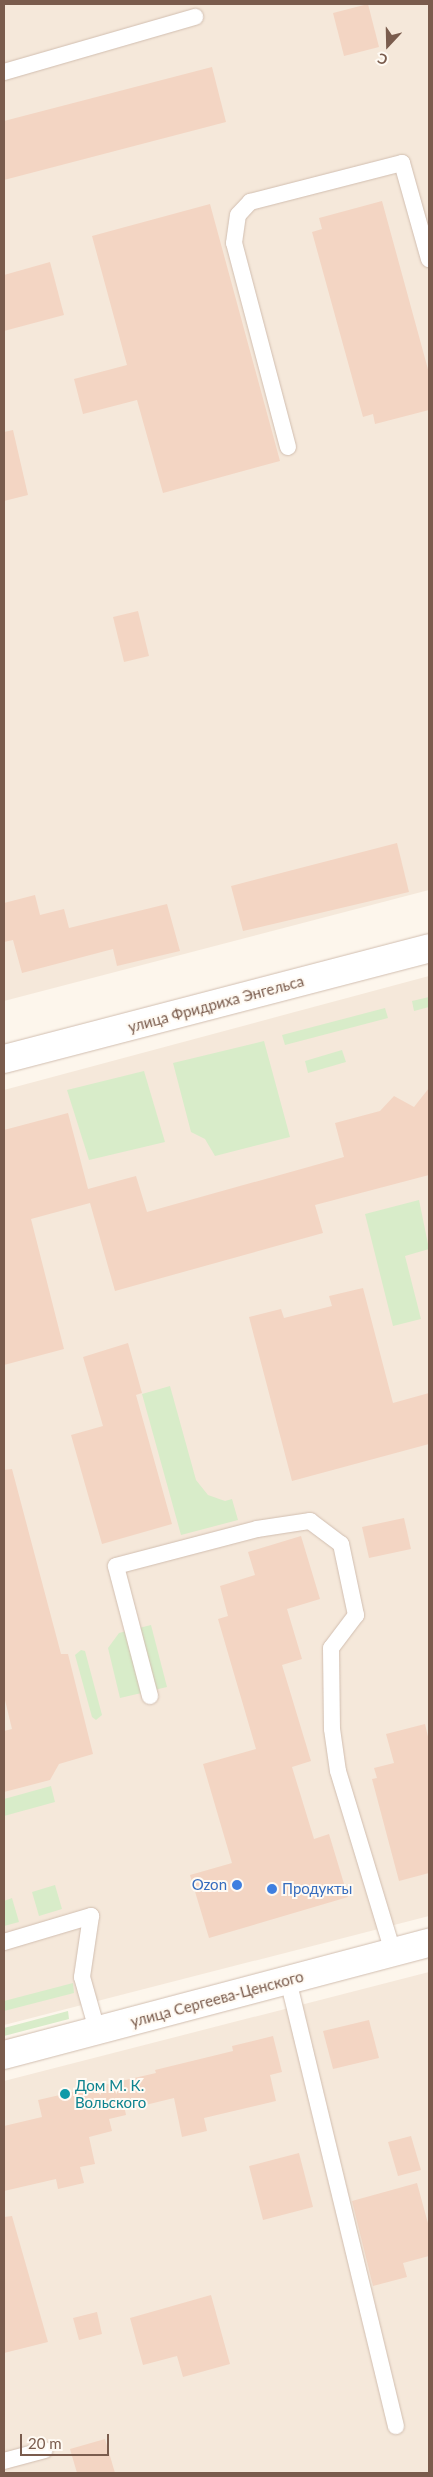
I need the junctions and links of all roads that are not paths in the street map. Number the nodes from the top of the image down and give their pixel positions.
1 (195, 17) dead end
2 (4, 72) edge
3 (429, 259) edge
4 (288, 447) dead end
5 (429, 948) edge
6 (4, 1059) edge
7 (150, 1696) dead end
8 (4, 1942) edge
9 (429, 1943) edge
10 (393, 1952) junction
11 (288, 1980) junction
12 (97, 2030) junction
13 (4, 2055) edge
14 (396, 2426) dead end
15 (45, 2450) dead end
16 (4, 2461) edge

1 - 2 lane
3 - 4 lane
5 - 6 street, улица Фридриха Энгельса
7 - 10 lane
8 - 12 lane
9 - 10 street, улица Сергеева-Ценского
10 - 11 street, улица Сергеева-Ценского
11 - 12 street, улица Сергеева-Ценского
11 - 14 lane
12 - 13 street, улица Сергеева-Ценского
15 - 16 lane

